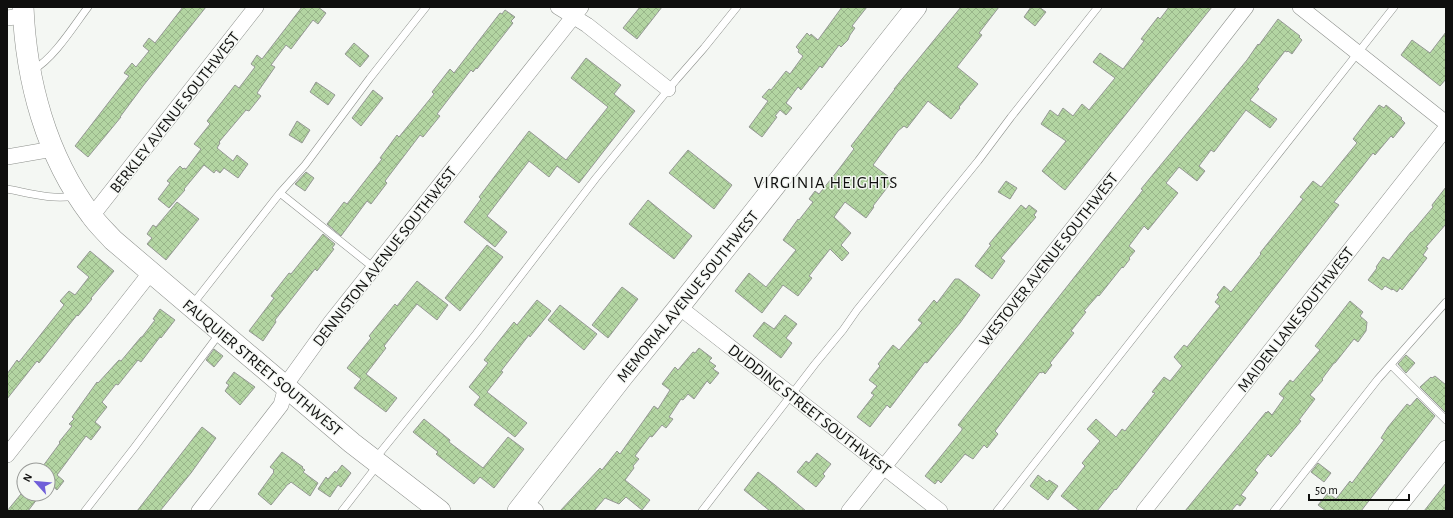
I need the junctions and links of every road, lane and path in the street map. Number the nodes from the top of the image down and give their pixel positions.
1 (88, 7) edge
2 (256, 7) edge
3 (426, 7) edge
4 (558, 7) edge
5 (737, 7) edge
6 (916, 7) edge
7 (1098, 7) edge
8 (1246, 7) edge
9 (1300, 7) edge
10 (1394, 7) edge
11 (577, 12) edge
12 (18, 14) edge
13 (1358, 54) junction
14 (29, 72) junction
15 (668, 89) junction
16 (1446, 123) edge
17 (1446, 128) edge
18 (53, 149) junction
19 (7, 157) edge
20 (7, 189) edge
21 (280, 193) junction
22 (77, 195) junction
23 (91, 216) junction
24 (374, 268) junction
25 (151, 272) junction
26 (1446, 302) edge
27 (191, 306) junction
28 (679, 307) junction
29 (221, 332) junction
30 (1391, 365) junction
31 (286, 387) junction
32 (792, 395) junction
33 (1446, 420) edge
34 (1446, 448) edge
35 (7, 455) edge
36 (376, 462) junction
37 (884, 467) junction
38 (527, 508) edge
39 (85, 511) edge
40 (199, 511) edge
41 (342, 511) edge
42 (440, 511) edge
43 (702, 511) edge
44 (849, 511) edge
45 (940, 511) edge
46 (997, 511) edge
47 (1144, 511) edge
48 (1274, 511) edge
49 (1396, 511) edge

1 - 14 lane
2 - 23 street, BERKLEY AVENUE SOUTHWEST
3 - 21 lane
4 - 11 street
5 - 15 lane
6 - 28 street, MEMORIAL AVENUE SOUTHWEST
7 - 32 lane
8 - 37 street, WESTOVER AVENUE SOUTHWEST
9 - 13 street
10 - 13 lane
11 - 15 street
11 - 24 street, DENNISTON AVENUE SOUTHWEST
12 - 14 street, FAUQUIER STREET SOUTHWEST
13 - 16 street
13 - 46 lane
14 - 18 street, FAUQUIER STREET SOUTHWEST
15 - 36 lane
17 - 47 street, MAIDEN LANE SOUTHWEST
18 - 19 street
18 - 22 street, FAUQUIER STREET SOUTHWEST
20 - 22 lane
21 - 24 lane
21 - 27 lane
22 - 23 street, FAUQUIER STREET SOUTHWEST
23 - 25 street, FAUQUIER STREET SOUTHWEST
24 - 31 street, DENNISTON AVENUE SOUTHWEST
25 - 27 street, FAUQUIER STREET SOUTHWEST
25 - 35 street
26 - 30 lane
27 - 29 street, FAUQUIER STREET SOUTHWEST
28 - 32 street, DUDDING STREET SOUTHWEST
28 - 38 street, MEMORIAL AVENUE SOUTHWEST
29 - 31 street, FAUQUIER STREET SOUTHWEST
29 - 39 lane
30 - 33 lane
30 - 48 lane
31 - 36 street, FAUQUIER STREET SOUTHWEST
31 - 40 street, DENNISTON AVENUE SOUTHWEST
32 - 37 street, DUDDING STREET SOUTHWEST
32 - 43 lane
34 - 49 street
36 - 41 lane
36 - 42 street, FAUQUIER STREET SOUTHWEST
37 - 44 street, WESTOVER AVENUE SOUTHWEST
37 - 45 street, DUDDING STREET SOUTHWEST

